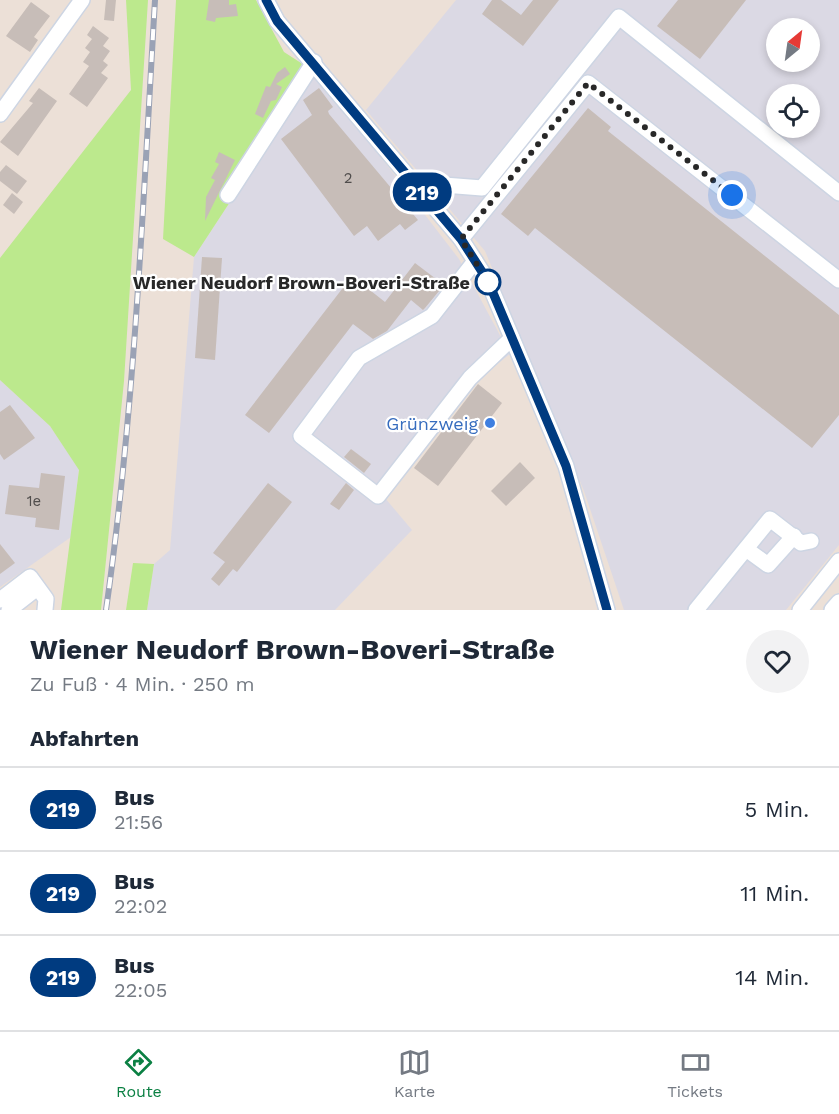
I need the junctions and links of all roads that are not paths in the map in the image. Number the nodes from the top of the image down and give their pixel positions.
1 (82, 0) edge
2 (266, 0) edge
3 (314, 62) junction
4 (0, 114) edge
5 (839, 193) edge
6 (228, 195) dead end
7 (428, 199) junction
8 (461, 239) junction
9 (476, 261) junction
10 (839, 280) edge
11 (512, 338) junction
12 (794, 536) junction
13 (811, 541) dead end
14 (746, 549) junction
15 (839, 561) edge
16 (38, 588) junction
17 (0, 600) edge
18 (839, 602) edge
19 (9, 610) edge
20 (45, 610) edge
21 (607, 610) edge
22 (696, 610) edge
23 (800, 610) edge
24 (832, 610) edge

1 - 4 street
2 - 3 street
3 - 6 street
3 - 7 street
5 - 7 street
7 - 8 street
8 - 9 street
8 - 10 street
9 - 11 street
9 - 11 street
11 - 21 street
12 - 13 street
12 - 14 street
12 - 14 street
14 - 22 street
15 - 23 street
16 - 17 street
16 - 19 street
16 - 20 street
18 - 24 street

